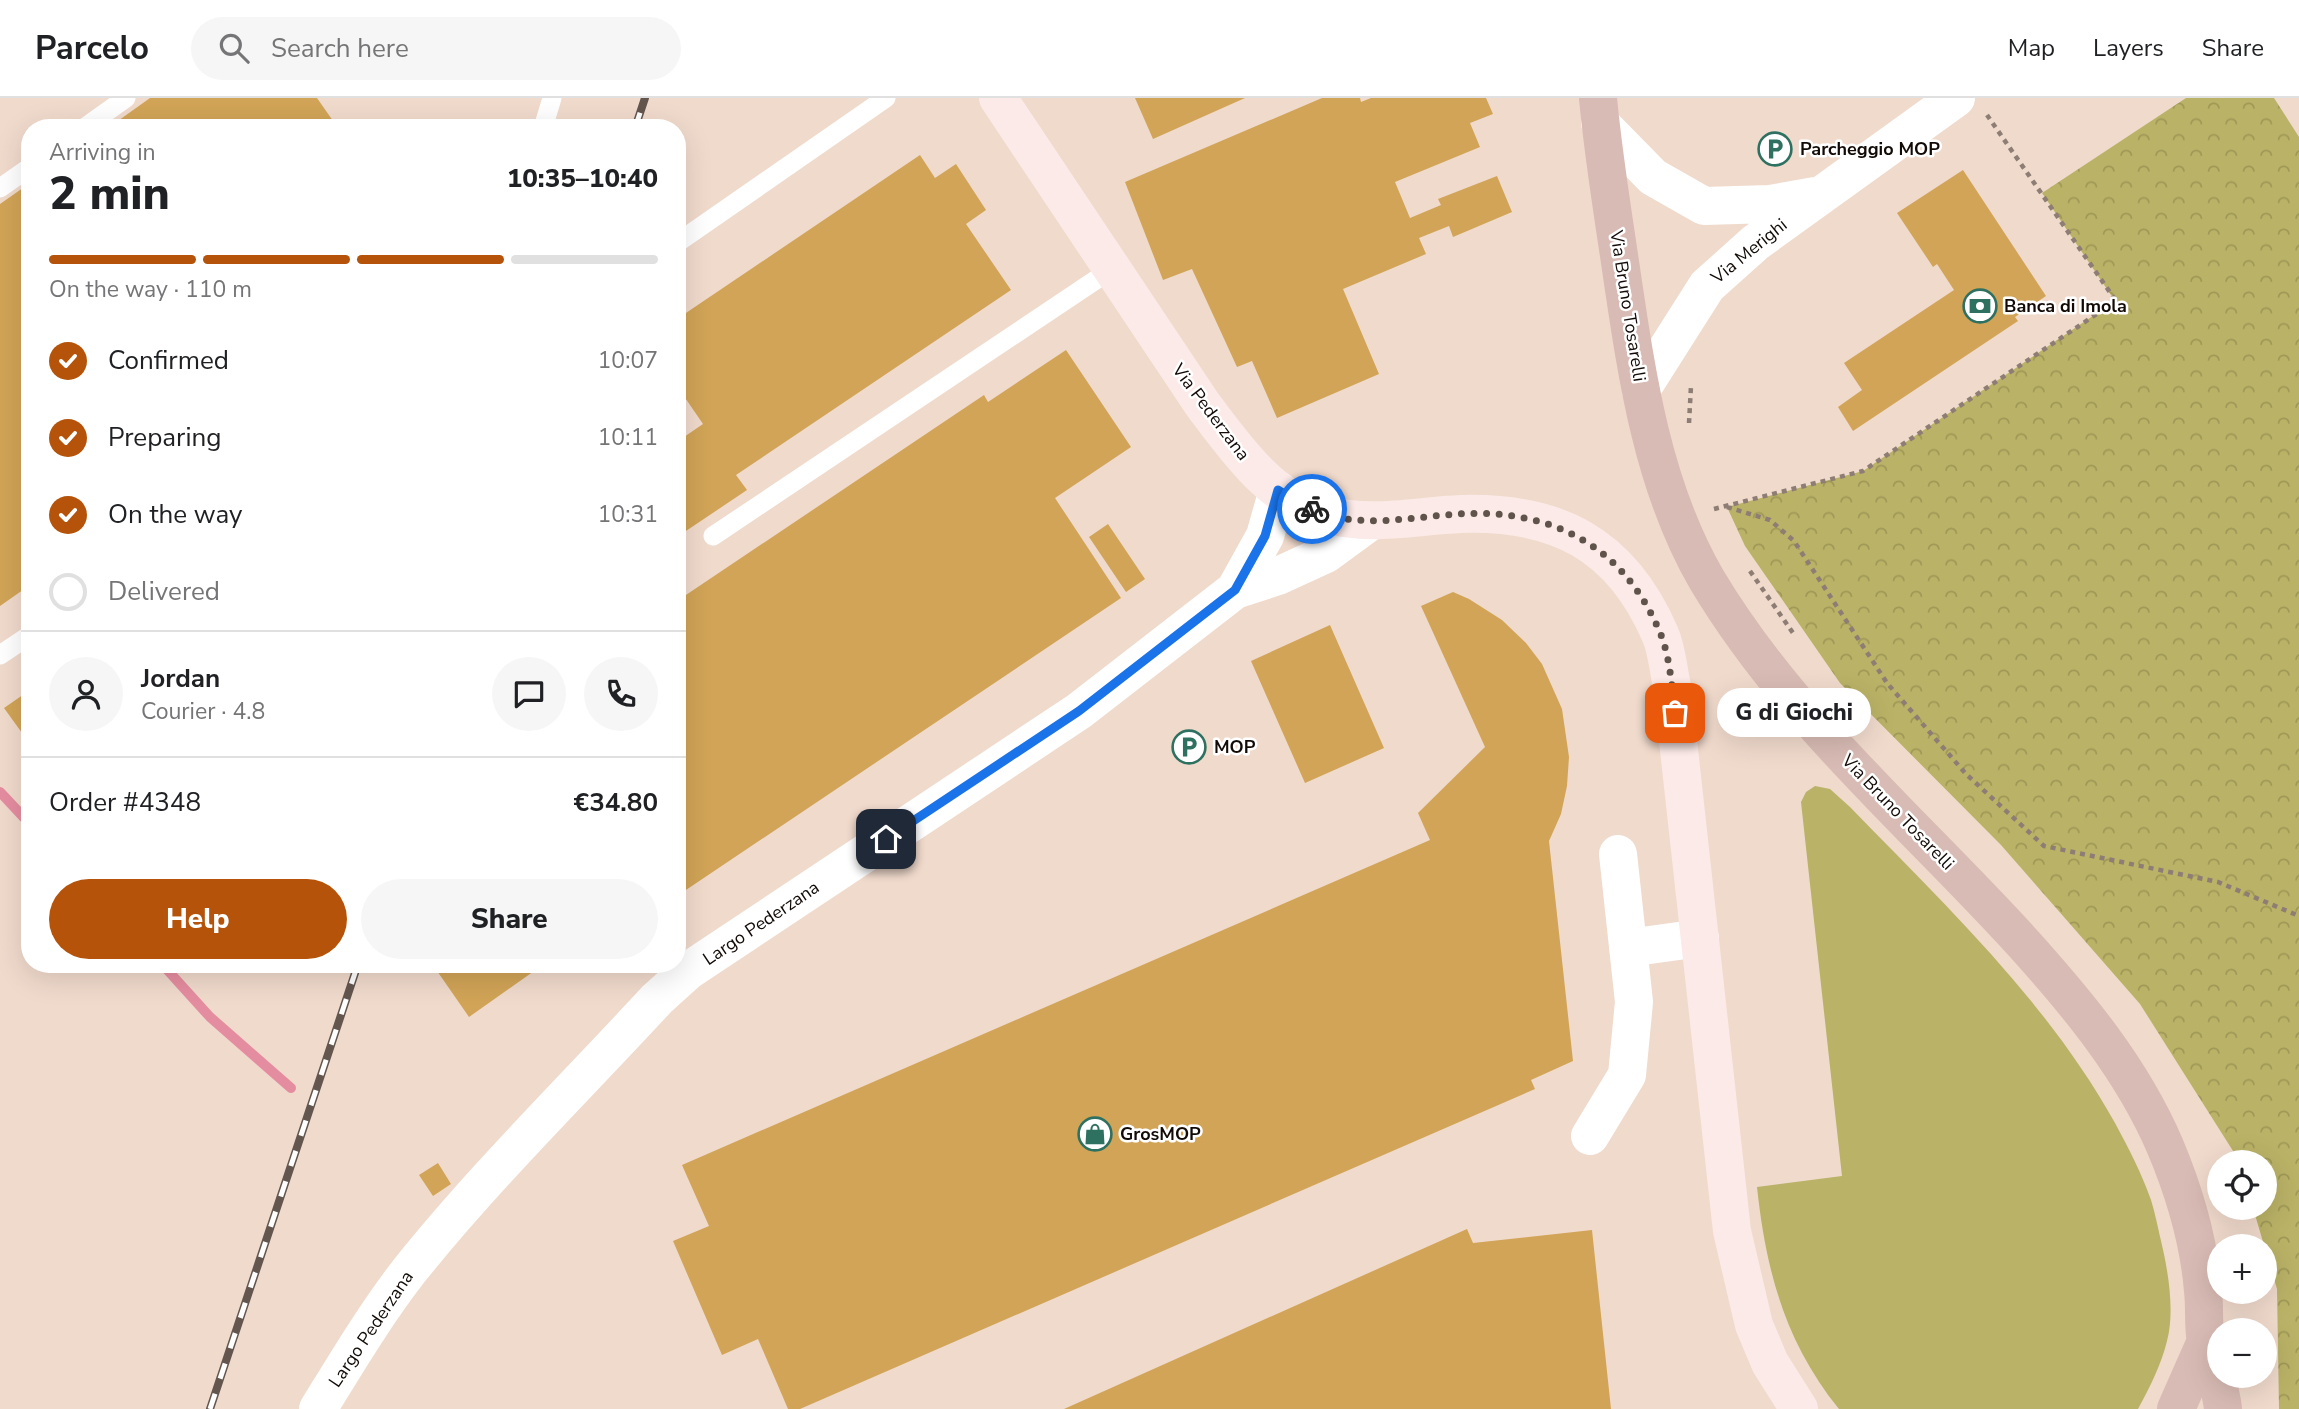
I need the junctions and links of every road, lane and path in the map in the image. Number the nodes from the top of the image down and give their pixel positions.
1 (126, 98) edge
2 (552, 98) edge
3 (886, 98) edge
4 (998, 98) edge
5 (1968, 104) edge
6 (1599, 111) edge
7 (97, 119) edge
8 (546, 119) edge
9 (21, 173) edge
10 (0, 188) edge
11 (1824, 195) junction
12 (686, 237) edge
13 (1112, 269) junction
14 (1691, 382) dead end
15 (1641, 390) junction
16 (1689, 431) dead end
17 (1278, 490) junction
18 (1709, 499) dead end
19 (1727, 507) junction
20 (1713, 509) junction
21 (1719, 519) dead end
22 (1371, 521) junction
23 (713, 536) dead end
24 (1749, 569) dead end
25 (1235, 590) junction
26 (21, 641) edge
27 (1801, 644) dead end
28 (0, 655) edge
29 (1618, 854) dead end
30 (2299, 916) edge
31 (1700, 939) junction
32 (1628, 948) junction
33 (686, 973) edge
34 (686, 973) edge
35 (1590, 1136) dead end
36 (2206, 1341) junction
37 (318, 1409) edge
38 (1799, 1409) edge
39 (2176, 1409) edge
40 (2223, 1409) edge

1 - 7 lane
2 - 8 lane
3 - 12 lane
4 - 13 main road, Via Pederzana
5 - 11 street, Via Merighi
5 - 19 path
6 - 11 street, Via Merighi
6 - 15 main road, Via Bruno Tosarelli
9 - 10 lane
11 - 15 street, Via Merighi
13 - 17 main road, Via Pederzana
13 - 23 lane
14 - 16 path
15 - 36 main road, Via Bruno Tosarelli
17 - 22 main road, Via Pederzana
17 - 25 street, Largo Pederzana
18 - 20 path
19 - 20 path
19 - 30 path
20 - 21 path
22 - 25 street, Largo Pederzana
22 - 31 main road, Via Pederzana
24 - 27 path
25 - 34 street, Largo Pederzana
26 - 28 lane
29 - 32 street
31 - 32 street
31 - 38 main road
32 - 35 street
33 - 37 street, Largo Pederzana
36 - 39 main road, Via Bruno Tosarelli
36 - 40 main road, Via Bruno Tosarelli

